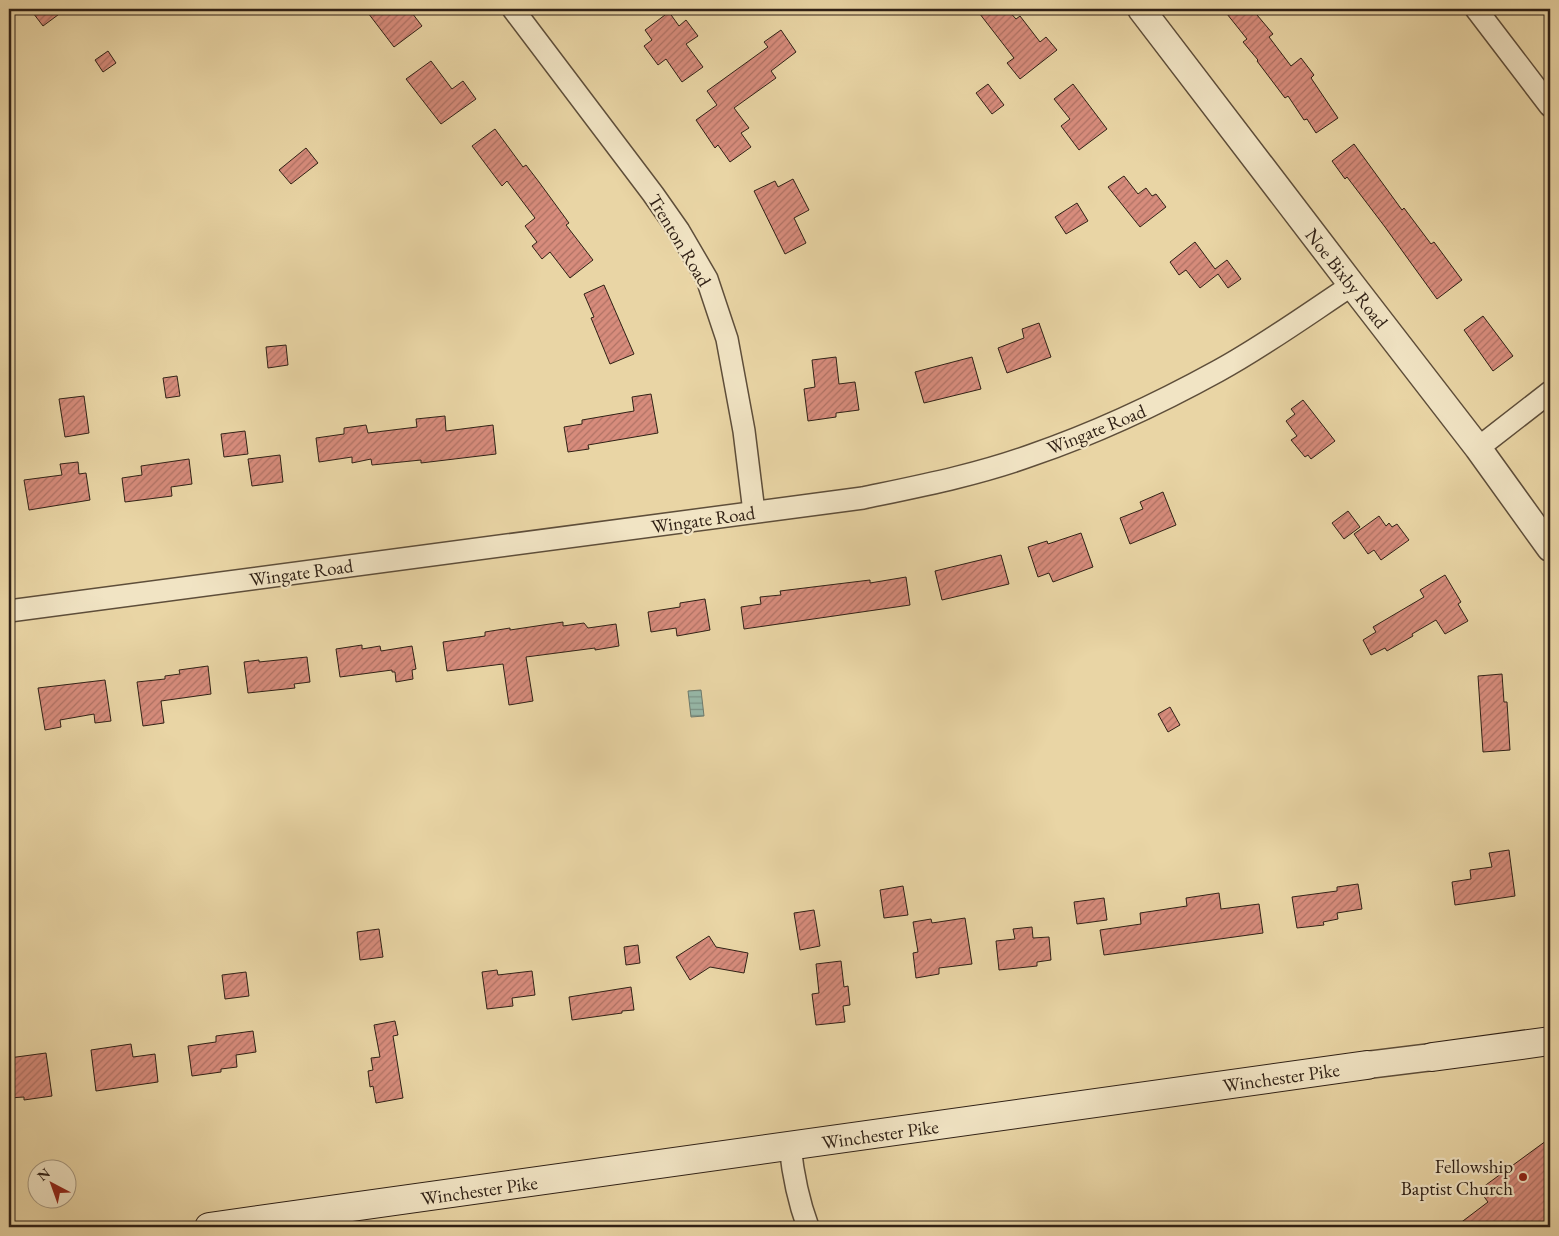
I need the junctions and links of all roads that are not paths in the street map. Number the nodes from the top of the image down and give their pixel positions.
1 (513, 9) edge
2 (1141, 9) edge
3 (1476, 9) edge
4 (1550, 106) edge
5 (1352, 285) junction
6 (1550, 392) edge
7 (1478, 448) junction
8 (754, 512) junction
9 (1550, 548) edge
10 (9, 610) edge
11 (1550, 1041) edge
12 (1432, 1057) joint
13 (1367, 1065) joint
14 (790, 1146) junction
15 (217, 1227) edge
16 (808, 1227) edge

1 - 8 street, Trenton Road
2 - 5 street, Noe Bixby Road
3 - 4 street
5 - 7 street, Noe Bixby Road
5 - 8 street, Wingate Road
6 - 7 street
7 - 9 street, Noe Bixby Road
8 - 10 street, Wingate Road
11 - 12 main road, Winchester Pike
12 - 13 street, Winchester Pike
13 - 14 main road, Winchester Pike
14 - 15 main road, Winchester Pike
14 - 16 street

